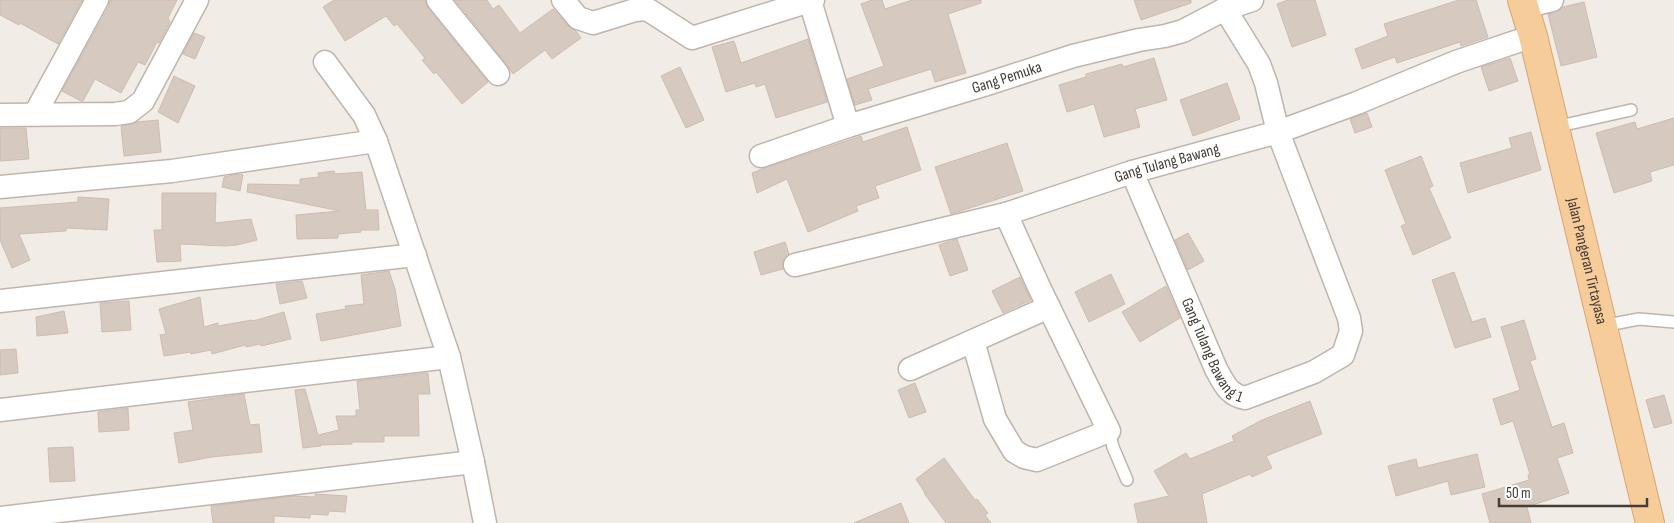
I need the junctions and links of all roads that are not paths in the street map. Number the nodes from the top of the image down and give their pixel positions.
1 (97, 0) edge
2 (197, 0) edge
3 (438, 0) edge
4 (563, 0) edge
5 (811, 0) edge
6 (1252, 0) edge
7 (1552, 0) edge
8 (1523, 4) edge
9 (1226, 9) junction
10 (1533, 36) junction
11 (325, 62) dead end
12 (498, 74) dead end
13 (1631, 110) dead end
14 (35, 114) junction
15 (0, 115) edge
16 (848, 126) junction
17 (1554, 128) junction
18 (1278, 132) junction
19 (376, 140) junction
20 (761, 156) dead end
21 (1132, 172) junction
22 (0, 188) edge
23 (1006, 214) junction
24 (415, 255) junction
25 (795, 265) dead end
26 (0, 301) edge
27 (1050, 308) junction
28 (1674, 322) edge
29 (1602, 326) junction
30 (973, 341) junction
31 (449, 357) junction
32 (910, 369) dead end
33 (0, 410) edge
34 (1109, 431) junction
35 (473, 462) junction
36 (1127, 480) dead end
37 (0, 518) edge
38 (48, 518) edge
39 (485, 523) edge
40 (1650, 523) edge

1 - 14 street
2 - 14 street
3 - 12 street
4 - 5 street
5 - 16 street
6 - 9 street, Gang Pemuka
7 - 8 street
8 - 10 main road, Jalan Pangeran Tirtayasa
9 - 16 street, Gang Pemuka
9 - 18 street, Gang Tulang Bawang 1
10 - 17 main road, Jalan Pangeran Tirtayasa
10 - 18 street, Gang Tulang Bawang
11 - 19 street
13 - 17 lane
14 - 15 street
16 - 20 street, Gang Pemuka
17 - 29 main road, Jalan Pangeran Tirtayasa
18 - 21 street, Gang Tulang Bawang
18 - 21 street, Gang Tulang Bawang 1
19 - 22 street
19 - 24 street
21 - 23 street, Gang Tulang Bawang
23 - 25 street, Gang Tulang Bawang
23 - 27 street
24 - 26 street
24 - 31 street
27 - 30 street
27 - 34 street
28 - 29 lane
29 - 40 main road, Jalan Pangeran Tirtayasa
30 - 32 street
30 - 34 street
31 - 33 street
31 - 35 street
34 - 36 lane
35 - 38 street
35 - 39 street
37 - 38 street

